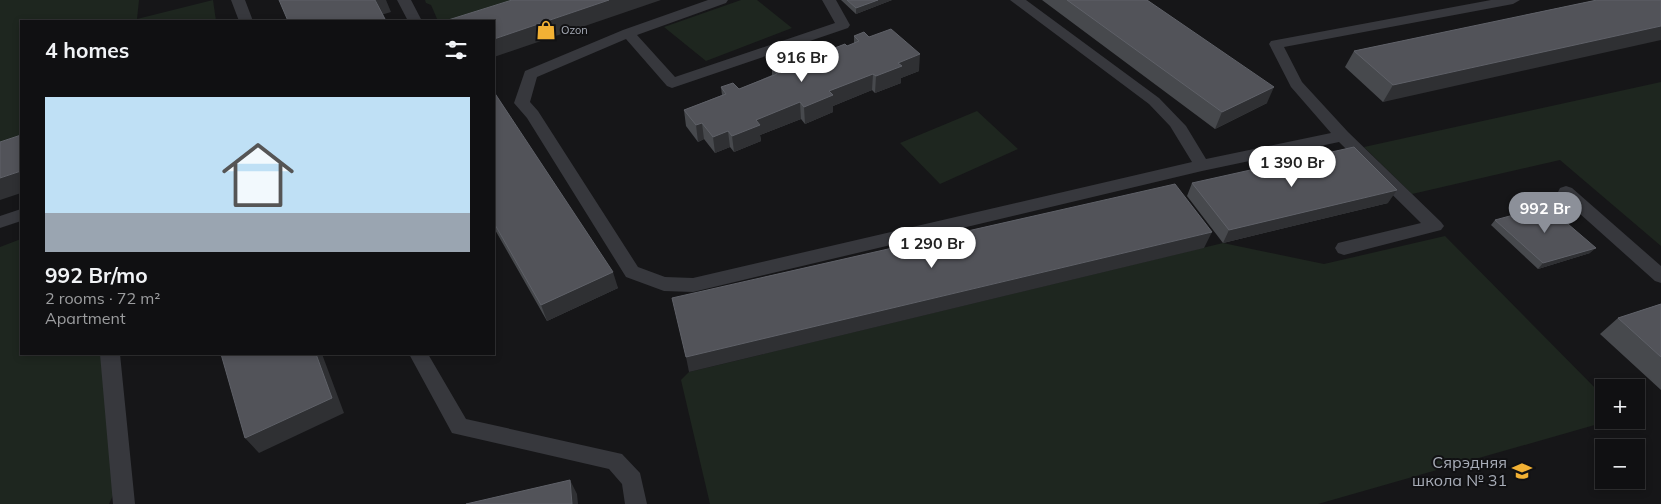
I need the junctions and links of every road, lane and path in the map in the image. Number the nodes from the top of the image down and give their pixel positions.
1 (238, 0) edge
2 (404, 0) edge
3 (721, 0) edge
4 (829, 0) edge
5 (1017, 0) edge
6 (1513, 0) edge
7 (246, 20) edge
8 (414, 20) edge
9 (628, 33) junction
10 (1342, 136) junction
11 (1202, 165) junction
12 (1566, 192) dead end
13 (20, 215) edge
14 (0, 222) edge
15 (1344, 248) dead end
16 (1661, 276) edge
17 (110, 355) edge
18 (419, 355) edge
19 (124, 504) edge
20 (636, 504) edge

1 - 7 lane
2 - 8 lane
3 - 9 lane
4 - 9 lane
5 - 11 lane
6 - 10 lane
9 - 11 lane
10 - 11 lane
10 - 15 lane
12 - 16 lane
13 - 14 lane
17 - 19 lane
18 - 20 lane

